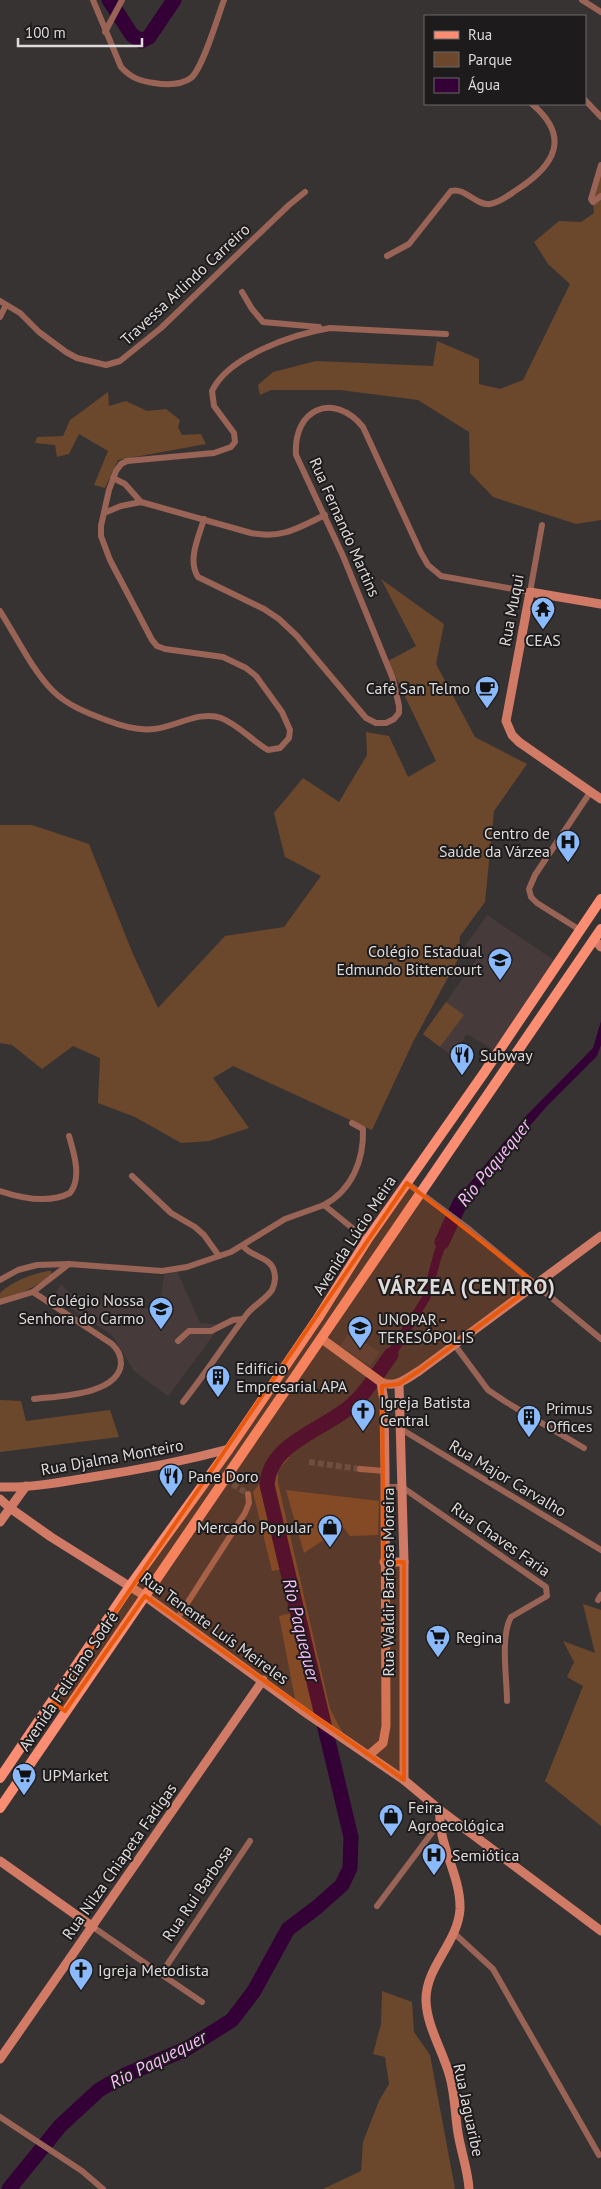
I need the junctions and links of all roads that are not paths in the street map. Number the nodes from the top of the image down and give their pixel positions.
1 (92, 0) edge
2 (224, 0) edge
3 (582, 0) edge
4 (121, 3) edge
5 (601, 12) edge
6 (105, 32) junction
7 (586, 101) edge
8 (533, 105) edge
9 (601, 117) edge
10 (601, 165) edge
11 (305, 192) dead end
12 (601, 196) edge
13 (387, 256) dead end
14 (242, 292) dead end
15 (0, 301) edge
16 (6, 305) junction
17 (0, 317) edge
18 (330, 328) junction
19 (446, 334) dead end
20 (113, 478) junction
21 (141, 502) junction
22 (104, 513) junction
23 (325, 514) junction
24 (204, 518) junction
25 (542, 525) dead end
26 (530, 592) junction
27 (601, 604) edge
28 (0, 611) edge
29 (590, 792) junction
30 (601, 799) edge
31 (601, 900) edge
32 (601, 929) edge
33 (580, 930) junction
34 (597, 943) edge
35 (352, 1124) dead end
36 (69, 1136) dead end
37 (132, 1176) dead end
38 (407, 1183) junction
39 (0, 1191) edge
40 (420, 1193) junction
41 (324, 1205) junction
42 (601, 1236) edge
43 (367, 1240) junction
44 (242, 1246) junction
45 (219, 1256) junction
46 (69, 1264) junction
47 (0, 1280) edge
48 (536, 1284) junction
49 (33, 1292) junction
50 (0, 1302) edge
51 (244, 1319) junction
52 (601, 1339) edge
53 (322, 1340) junction
54 (178, 1341) dead end
55 (454, 1344) junction
56 (380, 1381) junction
57 (399, 1384) junction
58 (34, 1399) dead end
59 (384, 1401) junction
60 (400, 1401) junction
61 (183, 1402) dead end
62 (401, 1429) junction
63 (584, 1448) dead end
64 (229, 1449) junction
65 (360, 1469) tunnel mouth
66 (385, 1471) junction
67 (26, 1486) junction
68 (0, 1487) edge
69 (384, 1487) junction
70 (402, 1487) junction
71 (248, 1494) dead end
72 (0, 1499) edge
73 (10, 1508) junction
74 (0, 1522) edge
75 (601, 1550) edge
76 (384, 1562) junction
77 (404, 1562) junction
78 (130, 1586) junction
79 (145, 1596) junction
80 (177, 1620) junction
81 (263, 1680) junction
82 (507, 1701) dead end
83 (53, 1703) junction
84 (65, 1711) junction
85 (369, 1755) junction
86 (0, 1778) edge
87 (404, 1780) junction
88 (0, 1808) edge
89 (440, 1810) junction
90 (440, 1822) junction
91 (250, 1842) dead end
92 (0, 1860) edge
93 (377, 1906) dead end
94 (93, 1927) junction
95 (601, 1931) edge
96 (455, 1934) junction
97 (158, 1972) junction
98 (202, 2002) dead end
99 (0, 2059) edge
100 (0, 2117) edge
101 (599, 2155) dead end
102 (103, 2189) edge
103 (469, 2189) edge

1 - 6 street
2 - 6 street
3 - 5 street
4 - 6 street
7 - 9 street
8 - 13 street
10 - 12 street
11 - 16 street, Travessa Arlindo Carreiro
14 - 18 street
15 - 16 street, Travessa Arlindo Carreiro
16 - 17 street
18 - 19 street
18 - 20 street
20 - 21 street
20 - 22 street
21 - 22 street
21 - 24 street
22 - 28 street
23 - 24 street
23 - 24 street, Rua Fernando Martins
23 - 26 street, Rua Fernando Martins
25 - 26 street, Rua Muqui
26 - 27 main road, Rua Fernando Martins
26 - 29 main road, Rua Muqui
29 - 30 main road, Rua Muqui
29 - 33 street
31 - 33 main road, Avenida Lúcio Meira
32 - 34 main road, Avenida Lúcio Meira
33 - 38 main road, Avenida Lúcio Meira
34 - 40 main road, Avenida Lúcio Meira
35 - 41 street
36 - 39 street
37 - 45 street
38 - 40 street
38 - 43 main road, Avenida Lúcio Meira
40 - 48 street
40 - 53 main road, Avenida Lúcio Meira
41 - 43 street
41 - 44 street
42 - 48 main road
43 - 64 main road, Avenida Lúcio Meira
44 - 45 street
44 - 51 street
45 - 46 street
46 - 47 street
46 - 49 street
48 - 52 street
48 - 55 main road
49 - 50 street
49 - 58 street
51 - 54 street
51 - 61 street
53 - 56 main road
53 - 79 main road, Avenida Lúcio Meira
55 - 57 main road
55 - 63 street
56 - 57 main road
56 - 59 main road, Rua Waldir Barbosa Moreira
56 - 60 street
57 - 60 main road, Rua Waldir Barbosa Moreira
59 - 60 main road
59 - 66 main road, Rua Waldir Barbosa Moreira
60 - 62 main road, Rua Waldir Barbosa Moreira
62 - 70 main road, Rua Waldir Barbosa Moreira
62 - 75 street, Rua Major Carvalho
64 - 67 main road, Rua Djalma Monteiro
64 - 78 main road, Avenida Lúcio Meira
65 - 66 street
66 - 69 main road, Rua Waldir Barbosa Moreira
67 - 68 main road, Rua Djalma Monteiro
67 - 73 main road
69 - 70 street
69 - 76 main road, Rua Waldir Barbosa Moreira
70 - 77 main road, Rua Waldir Barbosa Moreira
70 - 82 street, Rua Chaves Faria
71 - 80 street
72 - 73 main road, Rua Tenente Luís Meireles
73 - 74 main road
73 - 78 main road, Rua Tenente Luís Meireles
76 - 77 main road
76 - 85 main road, Rua Waldir Barbosa Moreira
77 - 87 main road, Rua Waldir Barbosa Moreira
78 - 79 main road, Rua Tenente Luís Meireles
78 - 83 main road, Avenida Feliciano Sodré
79 - 80 main road, Rua Tenente Luís Meireles
79 - 84 main road, Avenida Feliciano Sodré
80 - 81 main road, Rua Tenente Luís Meireles
81 - 85 main road, Rua Tenente Luís Meireles
81 - 94 main road, Rua Nilza Chiapeta Fadigas
83 - 84 main road
83 - 86 main road, Avenida Feliciano Sodré
84 - 88 main road, Avenida Feliciano Sodré
85 - 87 main road, Rua Tenente Luís Meireles
87 - 89 main road, Rua Tenente Luís Meireles
89 - 90 main road, Rua Jaguaribe
89 - 95 main road, Rua Tenente Luís Meireles
90 - 93 street
90 - 96 main road, Rua Jaguaribe
91 - 97 street, Rua Rui Barbosa
92 - 94 main road
94 - 97 street
94 - 99 main road, Rua Nilza Chiapeta Fadigas
96 - 101 street
96 - 103 main road, Rua Jaguaribe
97 - 98 street
100 - 102 street

